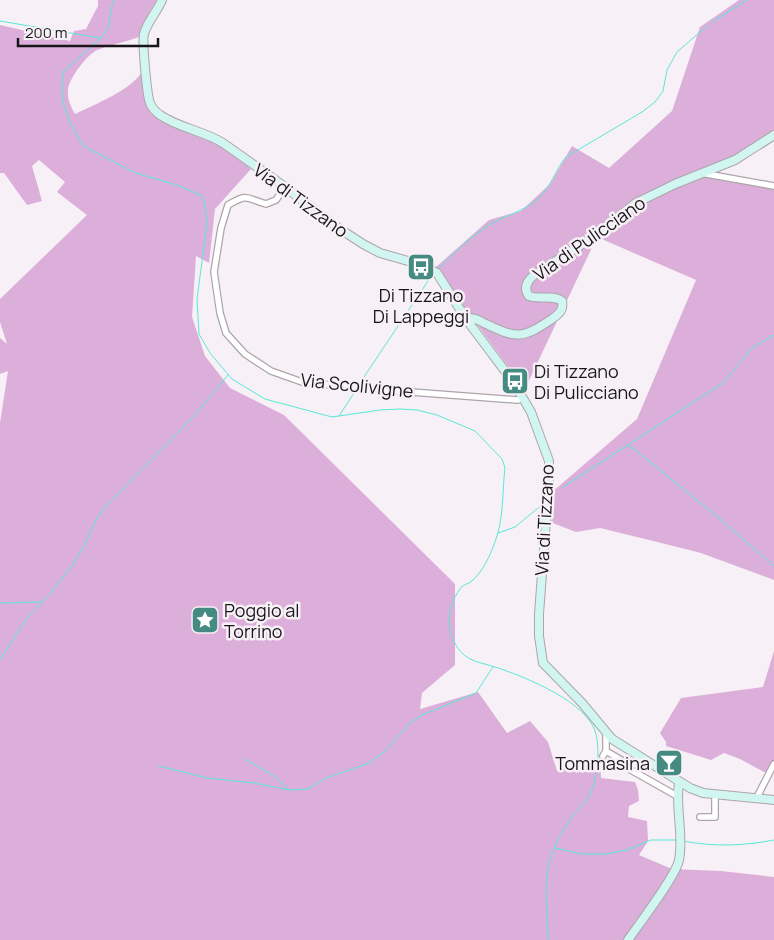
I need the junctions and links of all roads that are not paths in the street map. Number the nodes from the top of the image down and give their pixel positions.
1 (162, 0) edge
2 (774, 135) edge
3 (701, 173) junction
4 (281, 184) junction
5 (774, 186) edge
6 (466, 319) junction
7 (522, 398) junction
8 (606, 733) junction
9 (774, 764) edge
10 (679, 783) junction
11 (715, 794) junction
12 (677, 796) junction
13 (758, 797) junction
14 (774, 800) edge
15 (700, 818) dead end
16 (628, 940) edge

1 - 4 main road, Via di Tizzano
2 - 3 main road, Via di Pulicciano
3 - 5 street
3 - 6 main road, Via di Pulicciano
4 - 6 main road, Via di Tizzano
4 - 7 street, Via Scolivigne
6 - 7 main road, Via di Tizzano
7 - 8 main road, Via di Tizzano
8 - 10 main road, Via di Tizzano
8 - 12 street
9 - 13 street
10 - 11 main road, Via di Tizzano
10 - 12 main road
11 - 13 main road, Via di Tizzano
11 - 15 street
12 - 16 main road
13 - 14 main road, Via di Tizzano

